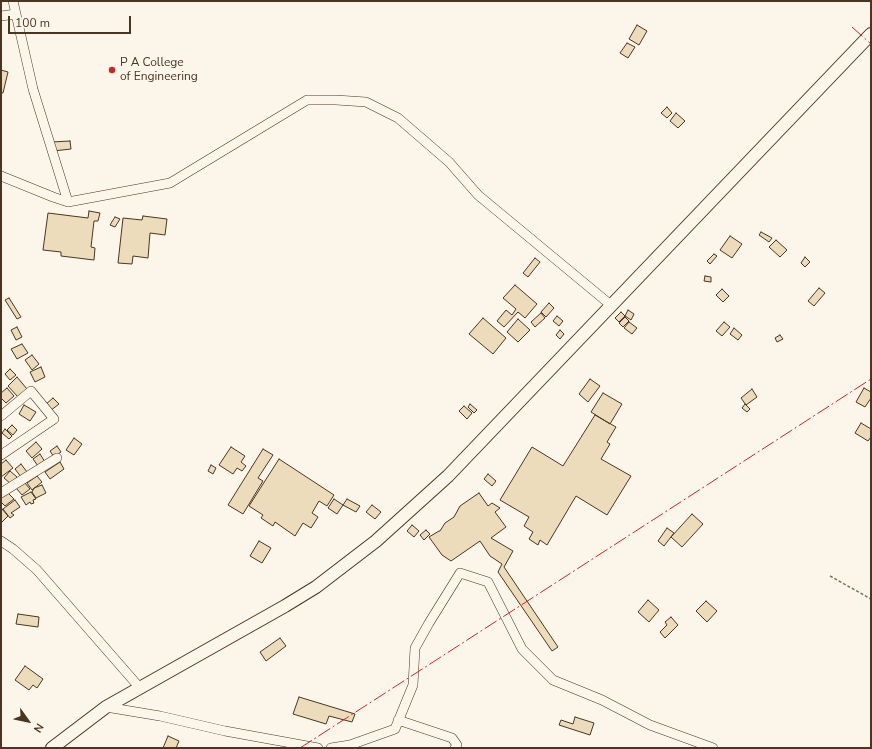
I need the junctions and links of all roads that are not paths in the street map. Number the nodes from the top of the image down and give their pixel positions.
1 (13, 1) edge
2 (16, 14) junction
3 (1, 16) edge
4 (871, 34) edge
5 (1, 176) edge
6 (68, 202) junction
7 (612, 306) junction
8 (1, 416) edge
9 (1, 455) edge
10 (57, 458) dead end
11 (1, 492) edge
12 (1, 541) edge
13 (140, 688) junction
14 (106, 707) junction
15 (398, 720) junction
16 (52, 748) edge
17 (318, 748) edge
18 (331, 748) edge
19 (455, 748) edge
20 (713, 748) edge

1 - 2 street
2 - 3 street
2 - 6 street
4 - 7 main road
5 - 6 street
6 - 7 street
7 - 13 main road
8 - 9 street
10 - 11 street
12 - 13 street
13 - 14 main road
14 - 16 main road
14 - 17 street
15 - 18 street
15 - 19 street
15 - 20 street

